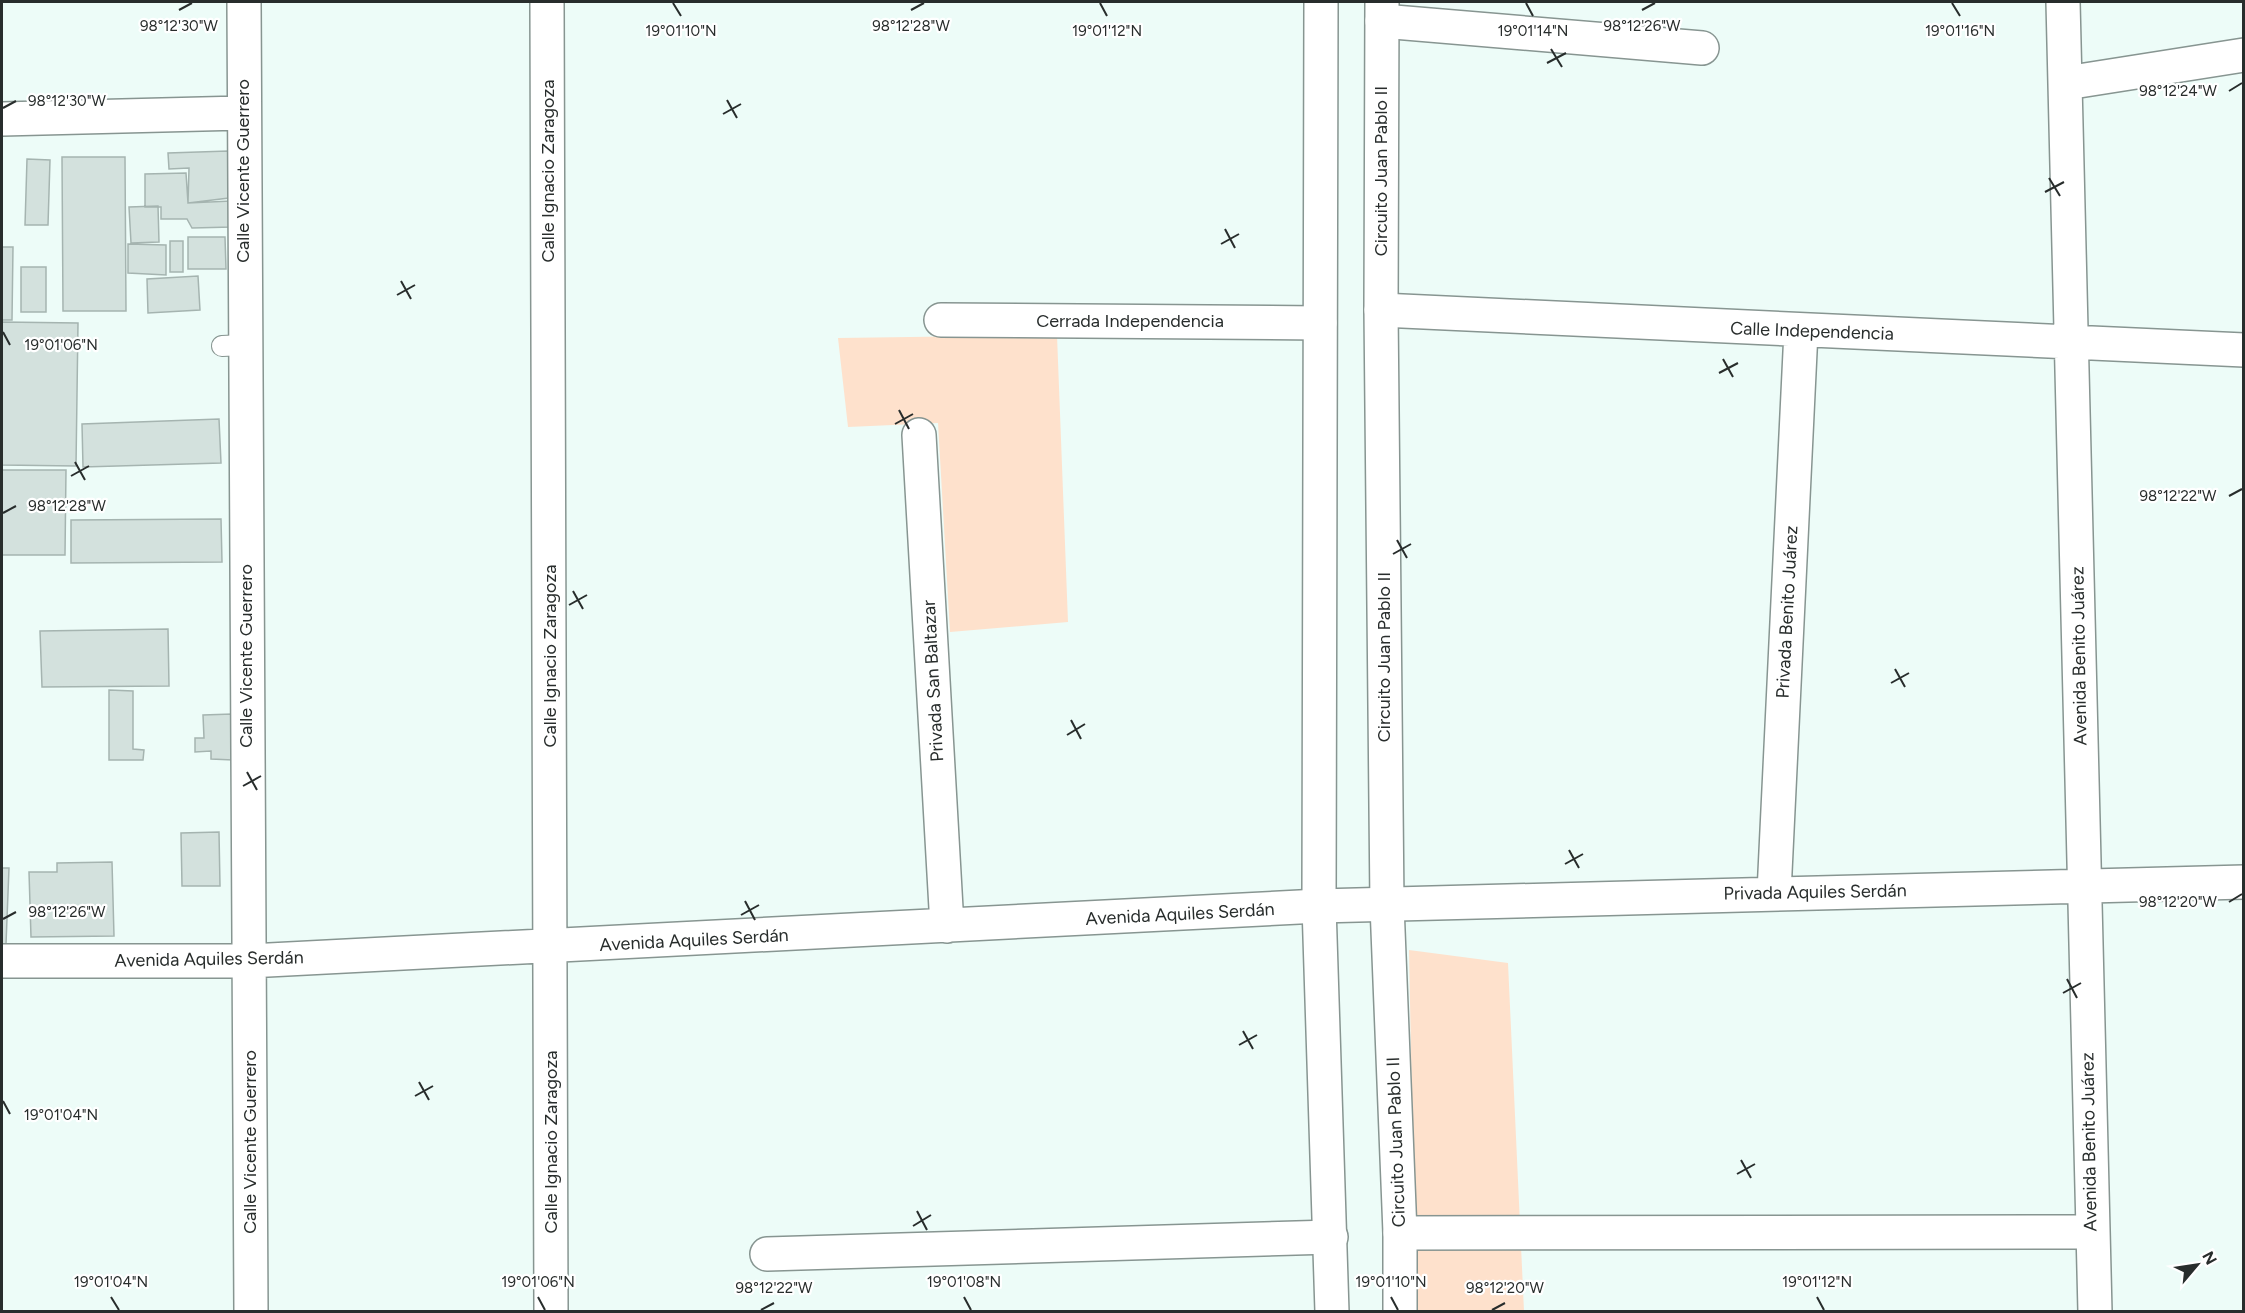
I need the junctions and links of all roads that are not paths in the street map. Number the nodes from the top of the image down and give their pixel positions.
1 (244, 2) edge
2 (548, 2) edge
3 (1321, 2) edge
4 (2063, 2) edge
5 (1382, 11) edge
6 (1702, 48) dead end
7 (2244, 55) edge
8 (2066, 83) junction
9 (242, 113) junction
10 (2, 119) edge
11 (1381, 310) junction
12 (941, 320) dead end
13 (1320, 323) junction
14 (1800, 331) junction
15 (2073, 340) junction
16 (2244, 350) edge
17 (919, 435) dead end
18 (2244, 882) edge
19 (2084, 886) junction
20 (1774, 893) junction
21 (1387, 905) junction
22 (1319, 906) junction
23 (947, 926) junction
24 (550, 948) junction
25 (2, 961) edge
26 (249, 961) junction
27 (2091, 1232) junction
28 (1400, 1233) junction
29 (1331, 1237) junction
30 (767, 1254) dead end
31 (251, 1311) edge
32 (551, 1311) edge
33 (1332, 1311) edge
34 (1400, 1311) edge
35 (2095, 1311) edge

1 - 9 street, Calle Vicente Guerrero
2 - 24 street, Calle Ignacio Zaragoza
3 - 13 street
4 - 8 street, Avenida Benito Juárez
5 - 6 street
5 - 11 street, Circuito Juan Pablo II
7 - 8 street
8 - 15 street, Avenida Benito Juárez
9 - 10 street
9 - 26 street, Calle Vicente Guerrero
11 - 14 street, Calle Independencia
11 - 21 street, Circuito Juan Pablo II
12 - 13 street, Cerrada Independencia
13 - 22 street
14 - 15 street, Calle Independencia
14 - 20 street, Privada Benito Juárez
15 - 16 street, Calle Independencia
15 - 19 street, Avenida Benito Juárez
17 - 23 street, Privada San Baltazar
18 - 19 street, Privada Aquiles Serdán
19 - 20 street, Privada Aquiles Serdán
19 - 27 street, Avenida Benito Juárez
20 - 21 street, Privada Aquiles Serdán
21 - 22 street, Avenida Aquiles Serdán
21 - 28 street, Circuito Juan Pablo II
22 - 23 street, Avenida Aquiles Serdán
22 - 29 street
23 - 24 street, Avenida Aquiles Serdán
24 - 26 street, Avenida Aquiles Serdán
24 - 32 street, Calle Ignacio Zaragoza
25 - 26 street, Avenida Aquiles Serdán
26 - 31 street, Calle Vicente Guerrero
27 - 28 street
27 - 35 street, Avenida Benito Juárez
28 - 34 street, Circuito Juan Pablo II
29 - 30 street
29 - 33 street

